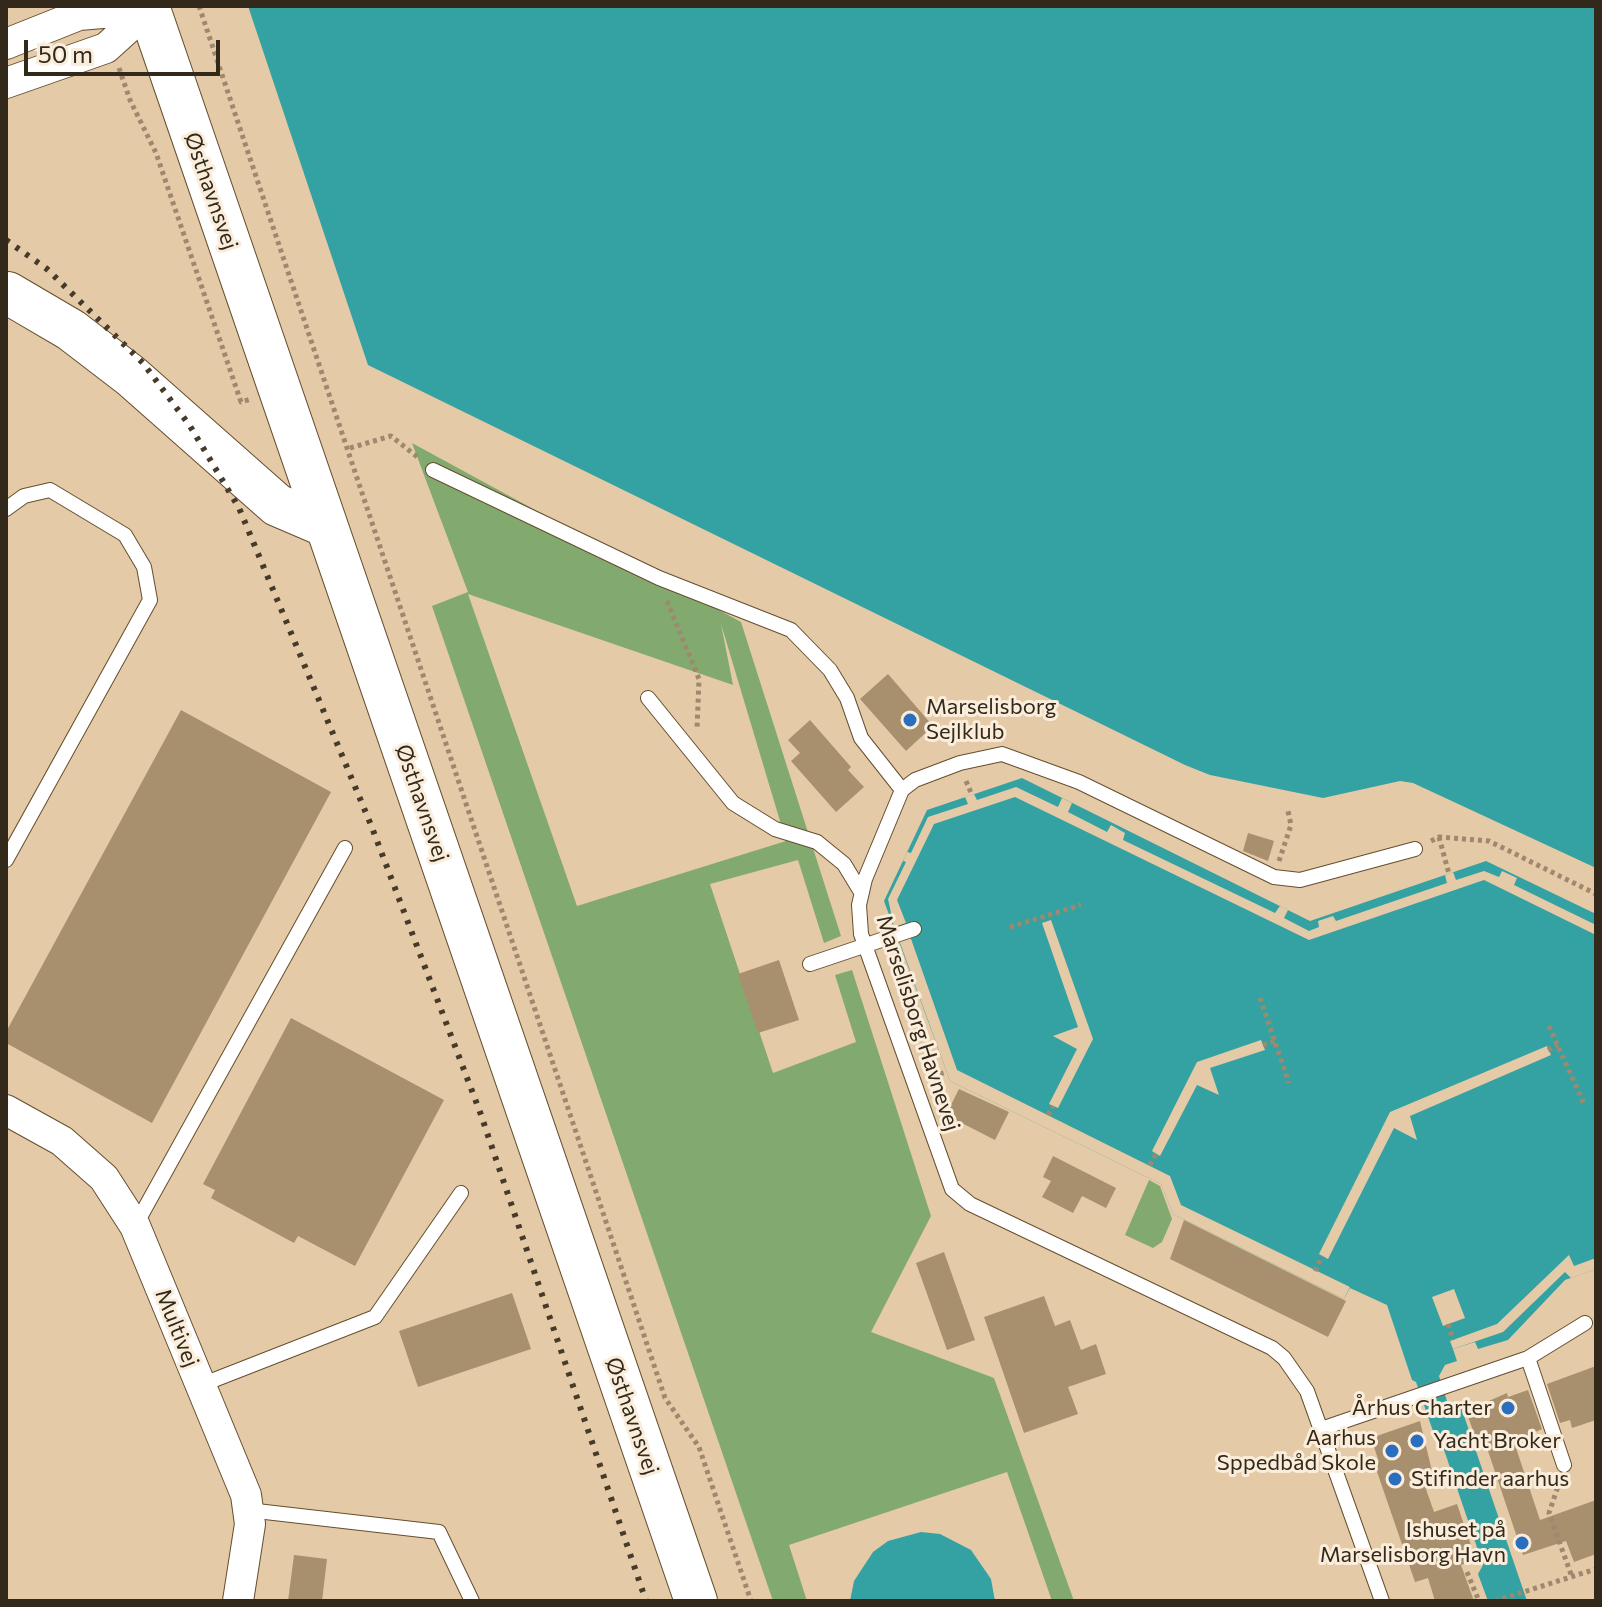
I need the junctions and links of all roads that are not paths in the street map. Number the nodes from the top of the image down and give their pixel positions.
1 (149, 8) edge
2 (6, 44) edge
3 (6, 83) edge
4 (7, 294) edge
5 (433, 470) road end
6 (6, 509) edge
7 (326, 526) junction
8 (648, 698) dead end
9 (902, 790) junction
10 (345, 848) dead end
11 (1415, 849) road end
12 (6, 860) edge
13 (861, 892) junction
14 (914, 929) dead end
15 (865, 946) junction
16 (810, 964) dead end
17 (6, 1110) edge
18 (461, 1193) dead end
19 (135, 1226) junction
20 (1585, 1323) dead end
21 (1528, 1358) junction
22 (201, 1385) junction
23 (1321, 1429) junction
24 (1564, 1465) road end
25 (248, 1510) junction
26 (238, 1601) edge
27 (472, 1601) edge
28 (696, 1601) edge
29 (1382, 1601) edge

1 - 2 street
1 - 3 street
1 - 7 street, Østhavnsvej
4 - 7 street
5 - 9 lane
6 - 12 lane
7 - 28 street, Østhavnsvej
8 - 13 lane
9 - 11 lane
9 - 13 lane, Marselisborg Havnevej
10 - 19 lane
13 - 15 lane, Marselisborg Havnevej
14 - 15 lane
15 - 16 lane
15 - 23 lane, Marselisborg Havnevej
17 - 19 street, Multivej
18 - 22 lane
19 - 22 street, Multivej
20 - 21 lane
21 - 23 lane
21 - 24 lane
22 - 25 street, Multivej
23 - 29 lane, Marselisborg Havnevej
25 - 26 street, Multivej
25 - 27 lane

